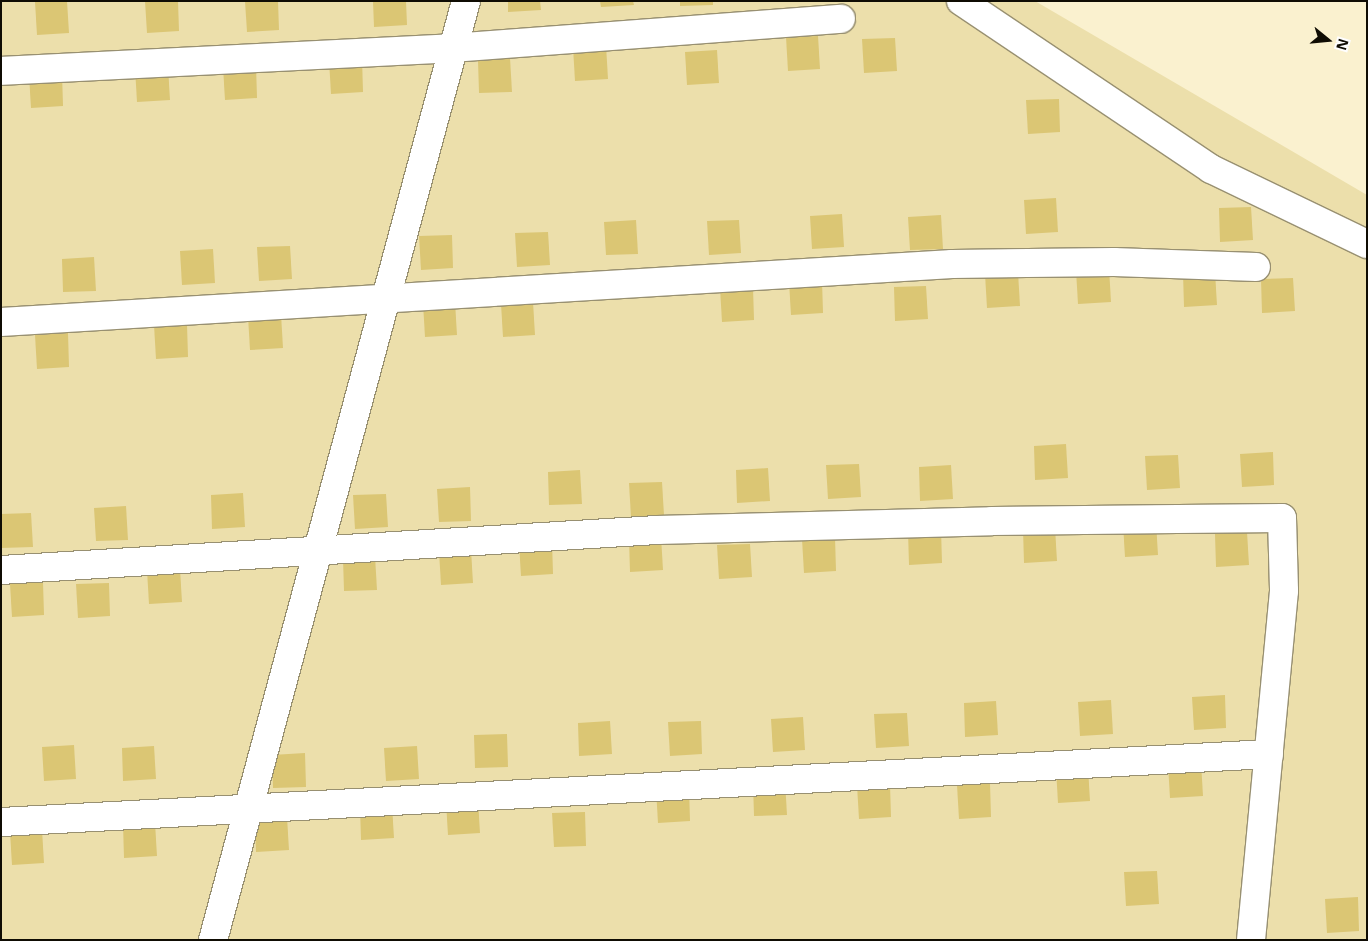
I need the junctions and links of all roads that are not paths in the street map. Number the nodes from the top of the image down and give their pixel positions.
1 (466, 1) edge
2 (961, 1) edge
3 (841, 19) dead end
4 (452, 48) junction
5 (1, 71) edge
6 (1367, 244) edge
7 (1256, 267) dead end
8 (384, 300) junction
9 (1, 322) edge
10 (318, 550) junction
11 (1, 570) edge
12 (1269, 754) junction
13 (251, 806) junction
14 (1, 822) edge
15 (213, 940) edge
16 (1251, 940) edge

1 - 4 street
2 - 6 street
3 - 4 street
4 - 5 street
4 - 8 street
7 - 8 street
8 - 9 street
8 - 10 street
10 - 11 street
10 - 12 street
10 - 13 street
12 - 13 street
12 - 16 street
13 - 14 street
13 - 15 street

